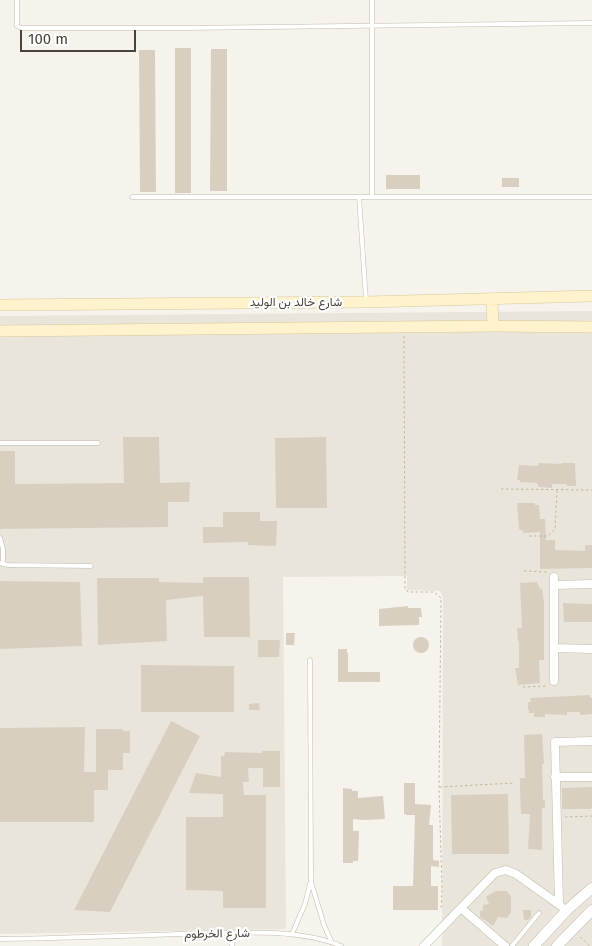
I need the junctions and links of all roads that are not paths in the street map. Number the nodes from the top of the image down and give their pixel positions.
1 (17, 0) edge
2 (372, 0) edge
3 (592, 23) edge
4 (373, 26) junction
5 (132, 197) dead end
6 (359, 197) junction
7 (372, 197) junction
8 (592, 197) edge
9 (592, 296) edge
10 (492, 299) junction
11 (366, 302) junction
12 (0, 305) edge
13 (493, 326) junction
14 (592, 327) edge
15 (0, 331) edge
16 (0, 442) edge
17 (98, 444) dead end
18 (0, 538) edge
19 (2, 564) edge
20 (91, 566) dead end
21 (592, 584) edge
22 (554, 648) junction
23 (592, 649) edge
24 (310, 660) dead end
25 (554, 680) road end
26 (592, 741) edge
27 (592, 776) edge
28 (555, 777) junction
29 (311, 880) junction
30 (592, 888) edge
31 (563, 907) junction
32 (461, 908) junction
33 (592, 910) edge
34 (540, 913) dead end
35 (551, 926) junction
36 (234, 933) junction
37 (292, 934) junction
38 (564, 938) junction
39 (0, 939) edge
40 (331, 941) junction
41 (232, 946) edge
42 (342, 946) edge
43 (424, 946) edge
44 (505, 946) edge
45 (512, 946) edge
46 (534, 946) edge
47 (557, 946) edge

1 - 4 lane
2 - 4 lane
3 - 4 lane
4 - 7 lane
5 - 6 lane
6 - 7 lane
6 - 11 lane
7 - 8 lane
9 - 10 main road, شارع خالد بن الوليد
10 - 11 main road, شارع خالد بن الوليد
10 - 13 main road
11 - 12 main road, شارع خالد بن الوليد
13 - 14 main road, شارع خالد بن الوليد
13 - 15 main road, شارع خالد بن الوليد
16 - 17 lane
18 - 19 lane
19 - 20 lane
21 - 22 street
22 - 23 street
22 - 25 street
24 - 29 lane
26 - 28 street
27 - 28 street
28 - 31 street
29 - 37 lane
29 - 40 lane
30 - 31 street
31 - 32 street
31 - 35 street
32 - 43 street
32 - 44 street
33 - 38 street
34 - 45 lane
35 - 38 street
35 - 46 street
36 - 37 lane, شارع الخرطوم
36 - 39 lane, شارع الخرطوم
36 - 41 lane
37 - 40 lane, شارع الخرطوم
38 - 47 street
40 - 42 lane, شارع الخرطوم

